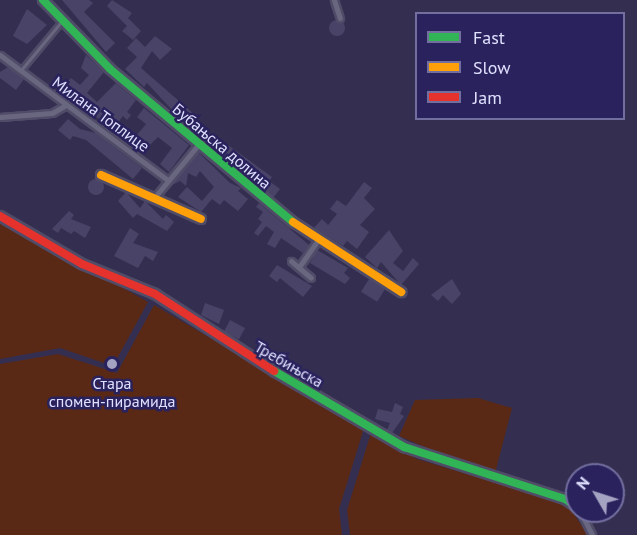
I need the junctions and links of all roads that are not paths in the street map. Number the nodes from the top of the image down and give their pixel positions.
1 (43, 0) edge
2 (334, 0) edge
3 (340, 18) dead end
4 (62, 21) junction
5 (0, 55) edge
6 (21, 71) junction
7 (64, 106) junction
8 (0, 117) edge
9 (198, 145) junction
10 (101, 175) dead end
11 (168, 180) junction
12 (154, 198) junction
13 (0, 216) edge
14 (201, 219) dead end
15 (318, 240) junction
16 (291, 261) dead end
17 (299, 267) junction
18 (311, 278) dead end
19 (401, 292) dead end
20 (565, 499) edge

1 - 4 street, Бубањска долина
2 - 3 street
4 - 6 lane
4 - 9 street, Бубањска долина
5 - 6 street, Милана Топлице
6 - 7 street, Милана Топлице
7 - 8 street
7 - 11 street, Милана Топлице
9 - 11 street
9 - 15 street, Бубањска долина
10 - 12 street
11 - 12 street
12 - 14 street
13 - 20 street, Требињска
15 - 17 street
15 - 19 street, Бубањска долина
16 - 17 street
17 - 18 street

